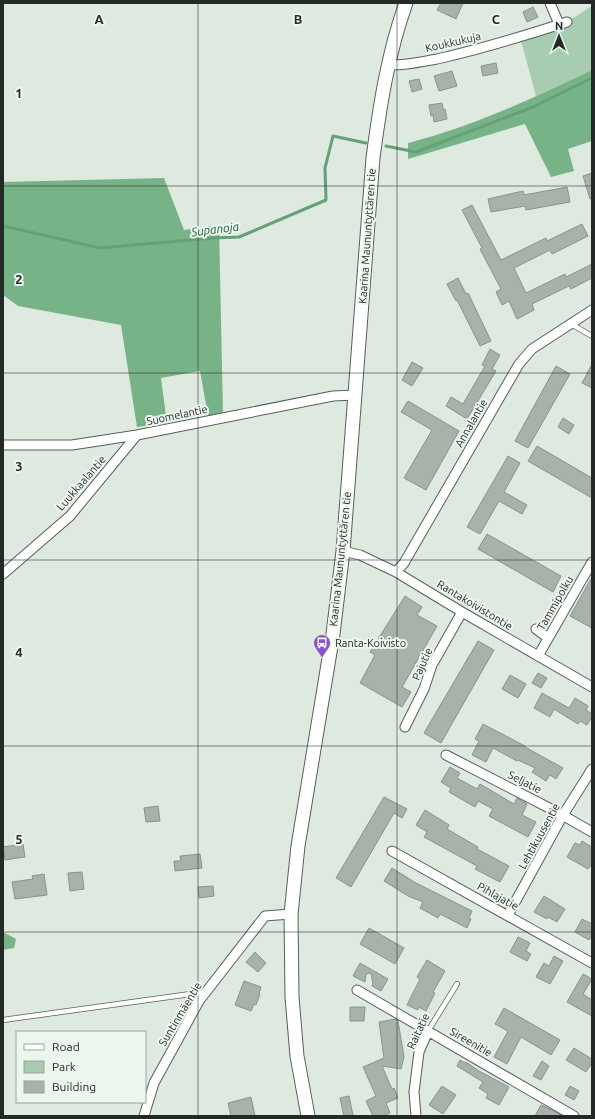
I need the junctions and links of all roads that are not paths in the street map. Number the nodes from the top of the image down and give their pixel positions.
1 (406, 3) edge
2 (550, 3) edge
3 (388, 65) junction
4 (592, 310) edge
5 (570, 324) junction
6 (592, 336) edge
7 (355, 395) junction
8 (137, 436) junction
9 (3, 445) edge
10 (343, 551) junction
11 (592, 562) edge
12 (396, 572) junction
13 (3, 574) edge
14 (462, 612) junction
15 (536, 629) dead end
16 (548, 638) junction
17 (538, 656) junction
18 (592, 686) edge
19 (405, 727) dead end
20 (446, 755) dead end
21 (592, 769) edge
22 (563, 815) junction
23 (592, 832) edge
24 (392, 851) dead end
25 (291, 914) junction
26 (508, 915) junction
27 (592, 963) edge
28 (457, 984) dead end
29 (356, 990) dead end
30 (206, 992) junction
31 (3, 1020) edge
32 (428, 1032) junction
33 (144, 1116) edge
34 (308, 1116) edge
35 (416, 1116) edge
36 (574, 1116) edge

1 - 3 main road, Kaarina Maununtyttären tie
2 - 3 street, Koukkukuja
3 - 7 main road, Kaarina Maununtyttären tie
4 - 5 street, Annalantie
5 - 6 lane
5 - 12 street, Annalantie
7 - 8 street, Suomelantie
7 - 10 main road, Kaarina Maununtyttären tie
8 - 9 street, Suomelantie
8 - 13 street, Luukkaalantie
10 - 12 street, Rantakoivistontie
10 - 25 main road, Kaarina Maununtyttären tie
11 - 16 street, Tammipolku
12 - 14 street, Rantakoivistontie
14 - 17 street, Rantakoivistontie
14 - 19 street, Pajutie
15 - 16 street
16 - 17 street, Tammipolku
17 - 18 street, Rantakoivistontie
20 - 22 street, Seljatie
21 - 22 street, Lehtikuusentie
22 - 23 street, Seljatie
22 - 26 street, Lehtikuusentie
24 - 26 street, Pihlajatie
25 - 30 street, Suntinmäentie
25 - 34 main road, Kaarina Maununtyttären tie
26 - 27 street, Pihlajatie
28 - 32 lane, Raitatie
29 - 32 street, Sireenitie
30 - 31 lane
30 - 33 street, Suntinmäentie
32 - 35 street, Raitatie
32 - 36 street, Sireenitie

